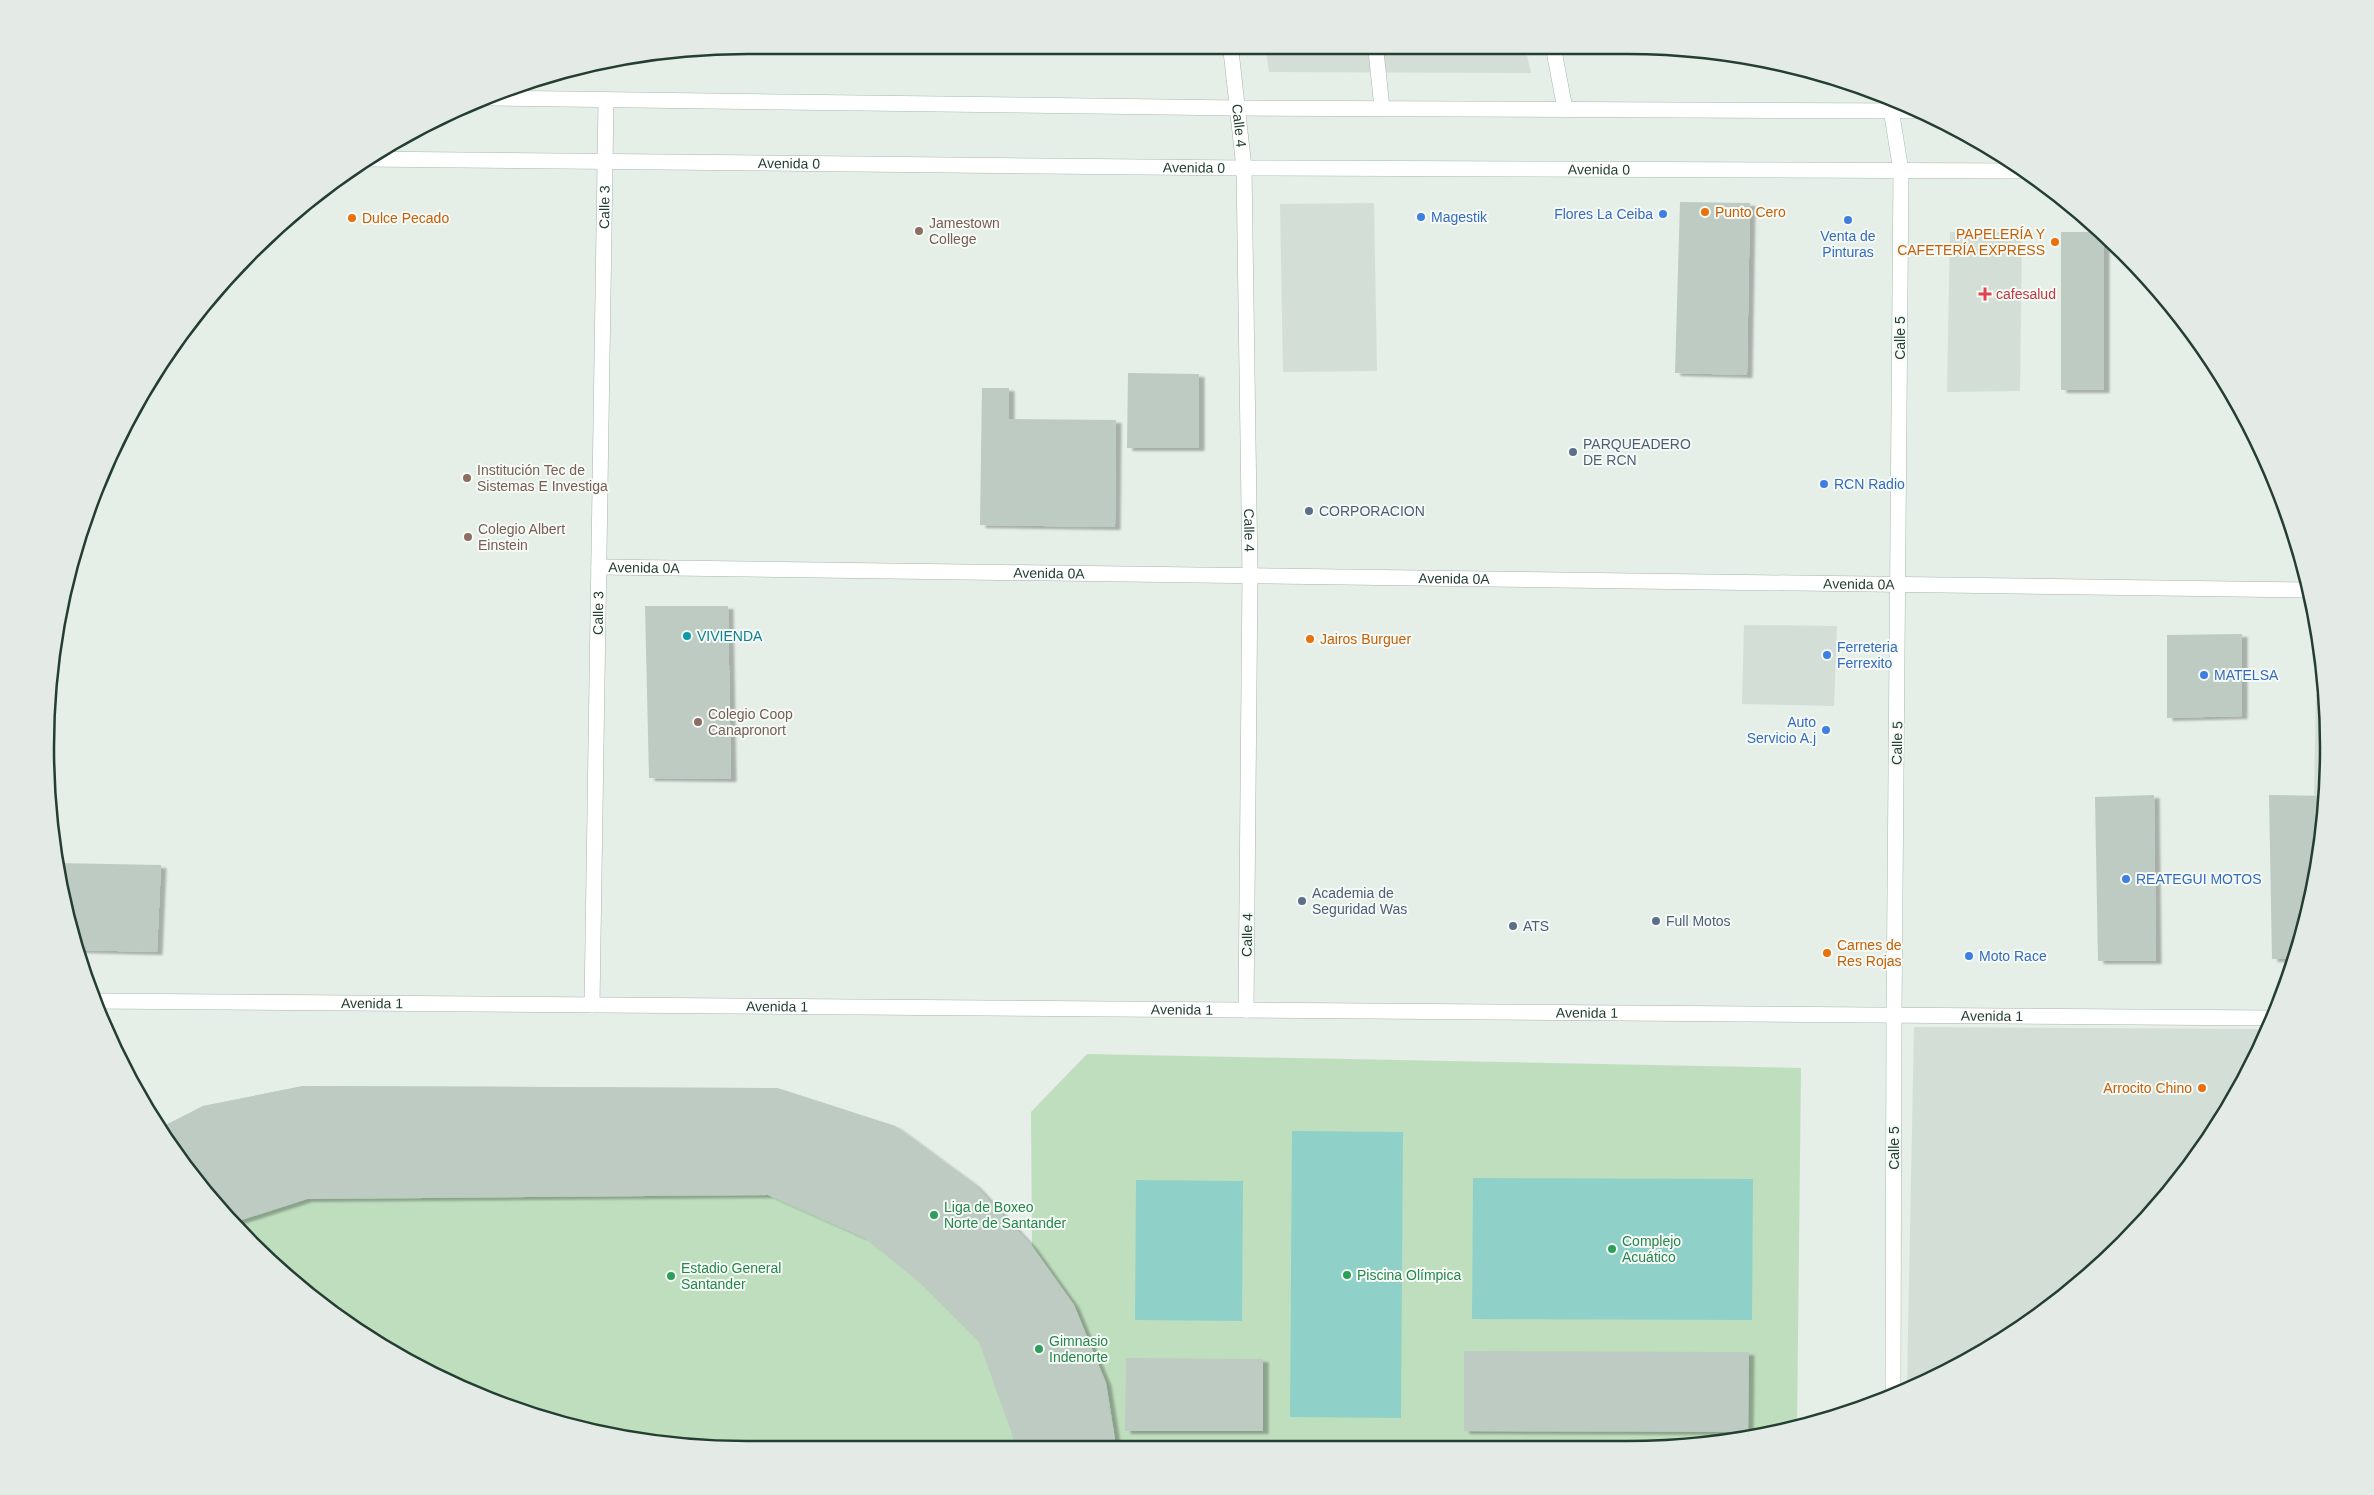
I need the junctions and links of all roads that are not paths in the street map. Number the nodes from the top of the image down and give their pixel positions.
1 (1231, 54) edge
2 (1376, 54) edge
3 (1555, 54) edge
4 (505, 98) edge
5 (606, 100) junction
6 (1884, 104) edge
7 (1890, 106) edge
8 (1238, 108) junction
9 (1382, 108) junction
10 (1566, 109) junction
11 (381, 159) edge
12 (606, 161) junction
13 (1244, 168) junction
14 (1901, 171) junction
15 (2012, 171) edge
16 (599, 567) junction
17 (1250, 575) junction
18 (1899, 586) junction
19 (2302, 590) edge
20 (102, 1000) edge
21 (592, 1004) junction
22 (1246, 1010) junction
23 (1894, 1015) junction
24 (2265, 1018) edge
25 (1893, 1388) edge

1 - 8 street, Calle 4
2 - 9 street
3 - 10 street
4 - 5 street
5 - 8 street
5 - 12 street, Calle 3
6 - 10 street
7 - 14 street, Calle 5
8 - 9 street
8 - 13 street, Calle 4
9 - 10 street
11 - 12 street, Avenida 0
12 - 13 street, Avenida 0
12 - 16 street, Calle 3
13 - 14 street, Avenida 0
13 - 17 street, Calle 4
14 - 15 street, Avenida 0
14 - 18 street, Calle 5
16 - 17 street, Avenida 0A
16 - 21 street, Calle 3
17 - 18 street, Avenida 0A
17 - 22 street, Calle 4
18 - 19 street, Avenida 0A
18 - 23 street, Calle 5
20 - 21 street, Avenida 1
21 - 22 street, Avenida 1
22 - 23 street, Avenida 1
23 - 24 street, Avenida 1
23 - 25 street, Calle 5

